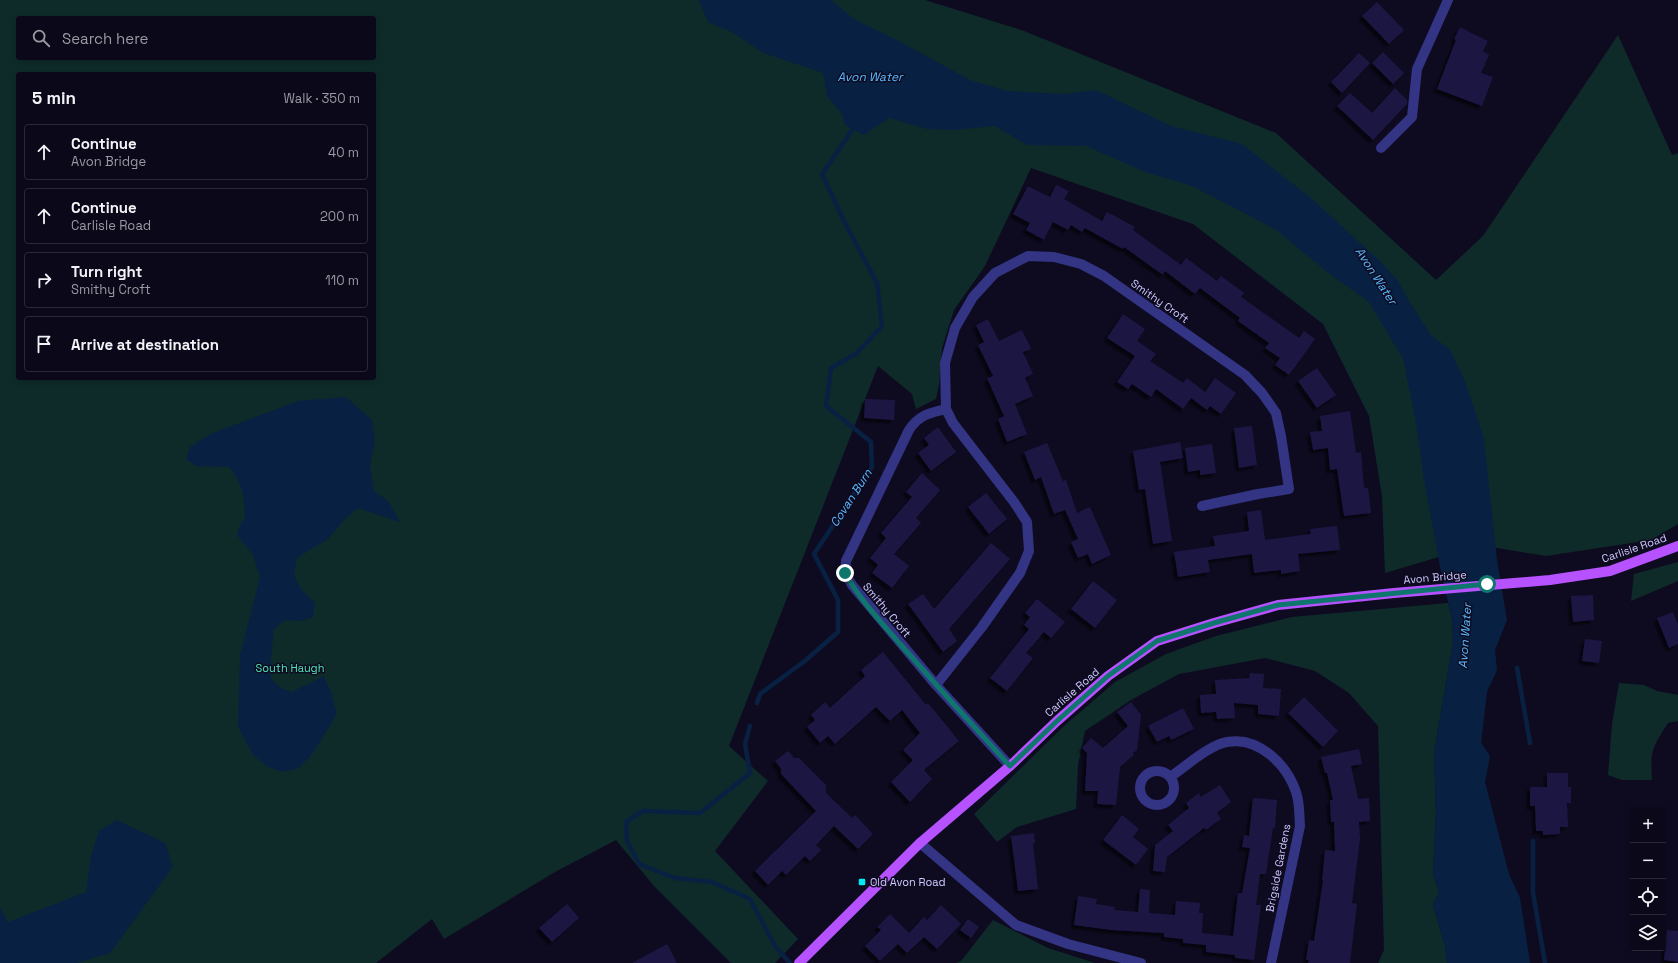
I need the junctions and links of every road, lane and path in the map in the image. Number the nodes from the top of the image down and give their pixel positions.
1 (1448, 0) edge
2 (1381, 148) dead end
3 (946, 409) junction
4 (1202, 506) dead end
5 (1678, 546) edge
6 (1550, 580) joint
7 (1394, 593) joint
8 (936, 685) junction
9 (1010, 766) junction
10 (1170, 778) dead end
11 (920, 844) junction
12 (799, 963) edge
13 (1142, 963) edge
14 (1271, 963) edge

1 - 2 street
3 - 4 street, Smithy Croft
3 - 8 street, Smithy Croft
3 - 8 street, Smithy Croft
5 - 6 main road, Carlisle Road
6 - 7 main road, Avon Bridge
7 - 9 main road, Carlisle Road
8 - 9 street, Smithy Croft
9 - 11 main road, Carlisle Road
10 - 14 street, Brigside Gardens
11 - 12 main road, Carlisle Road
11 - 13 street

